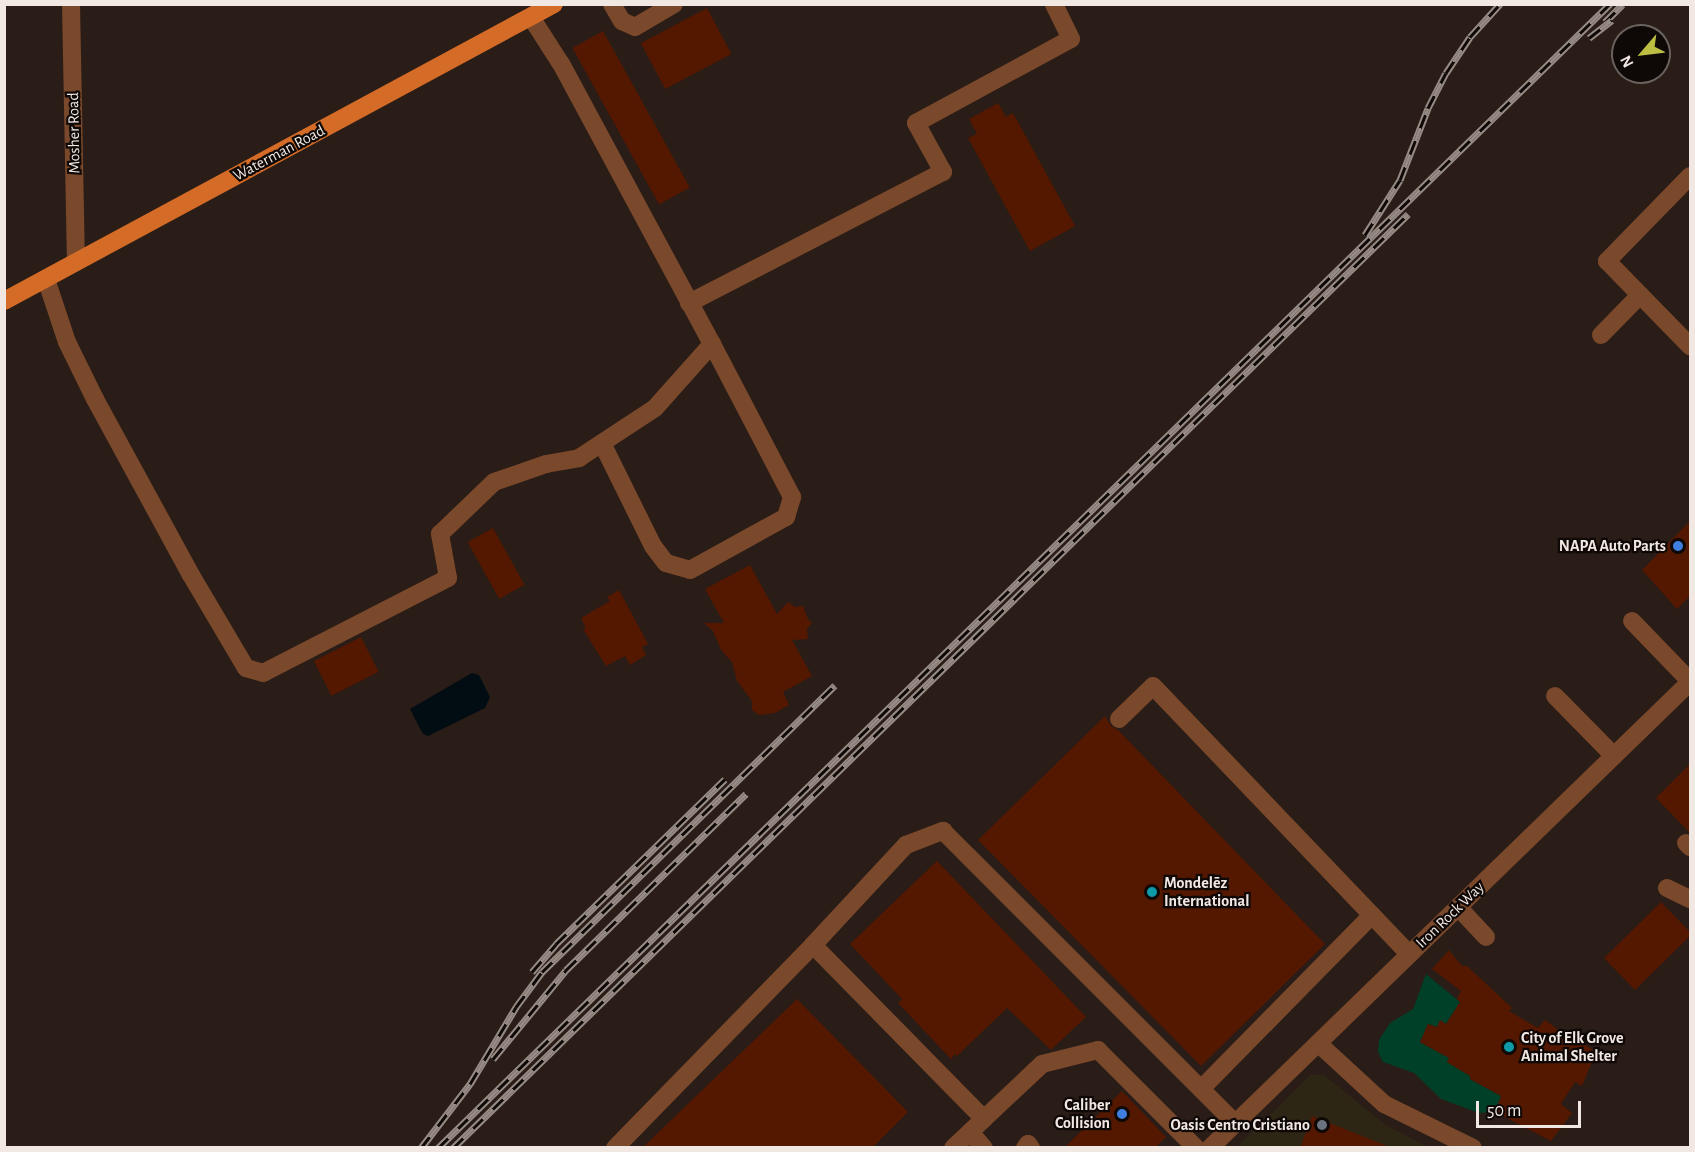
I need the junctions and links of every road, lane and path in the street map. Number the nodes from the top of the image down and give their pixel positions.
1 (72, 4) edge
2 (554, 4) edge
3 (612, 4) edge
4 (674, 4) edge
5 (1054, 4) edge
6 (531, 17) junction
7 (1690, 176) edge
8 (76, 262) junction
9 (46, 279) junction
10 (1640, 294) junction
11 (4, 301) edge
12 (689, 303) junction
13 (1601, 335) dead end
14 (712, 344) junction
15 (1690, 346) edge
16 (602, 443) junction
17 (1632, 621) dead end
18 (1690, 682) edge
19 (1555, 696) dead end
20 (1119, 719) dead end
21 (1614, 756) junction
22 (1667, 888) dead end
23 (1690, 899) edge
24 (1458, 907) junction
25 (1372, 915) junction
26 (1486, 937) dead end
27 (813, 945) junction
28 (1409, 954) junction
29 (1318, 1044) junction
30 (1201, 1089) junction
31 (984, 1119) junction
32 (1235, 1123) junction
33 (970, 1132) junction
34 (1449, 1143) edge
35 (615, 1148) edge
36 (953, 1148) edge
37 (984, 1148) edge
38 (1025, 1148) edge
39 (1031, 1148) edge
40 (1196, 1148) edge
41 (1210, 1148) edge
42 (1473, 1148) edge

1 - 8 street, Mosher Road
2 - 6 main road, Waterman Road
3 - 4 street
5 - 12 street
6 - 8 main road, Waterman Road
6 - 12 street
7 - 10 street
8 - 9 main road, Waterman Road
9 - 11 main road, Waterman Road
9 - 16 street
10 - 13 street
10 - 15 street
12 - 14 street
14 - 16 street
14 - 16 street
17 - 18 street
18 - 21 street, Iron Rock Way
19 - 21 street
20 - 25 street
21 - 24 street, Iron Rock Way
22 - 23 street
24 - 26 street
24 - 28 street, Iron Rock Way
25 - 28 street
25 - 30 street
27 - 30 street
27 - 31 street
27 - 35 street
28 - 29 street, Iron Rock Way
29 - 32 street, Iron Rock Way
29 - 34 street
30 - 32 street
31 - 33 street
31 - 40 street
32 - 41 street, Iron Rock Way
33 - 36 street
33 - 37 street
34 - 42 street
38 - 39 street

